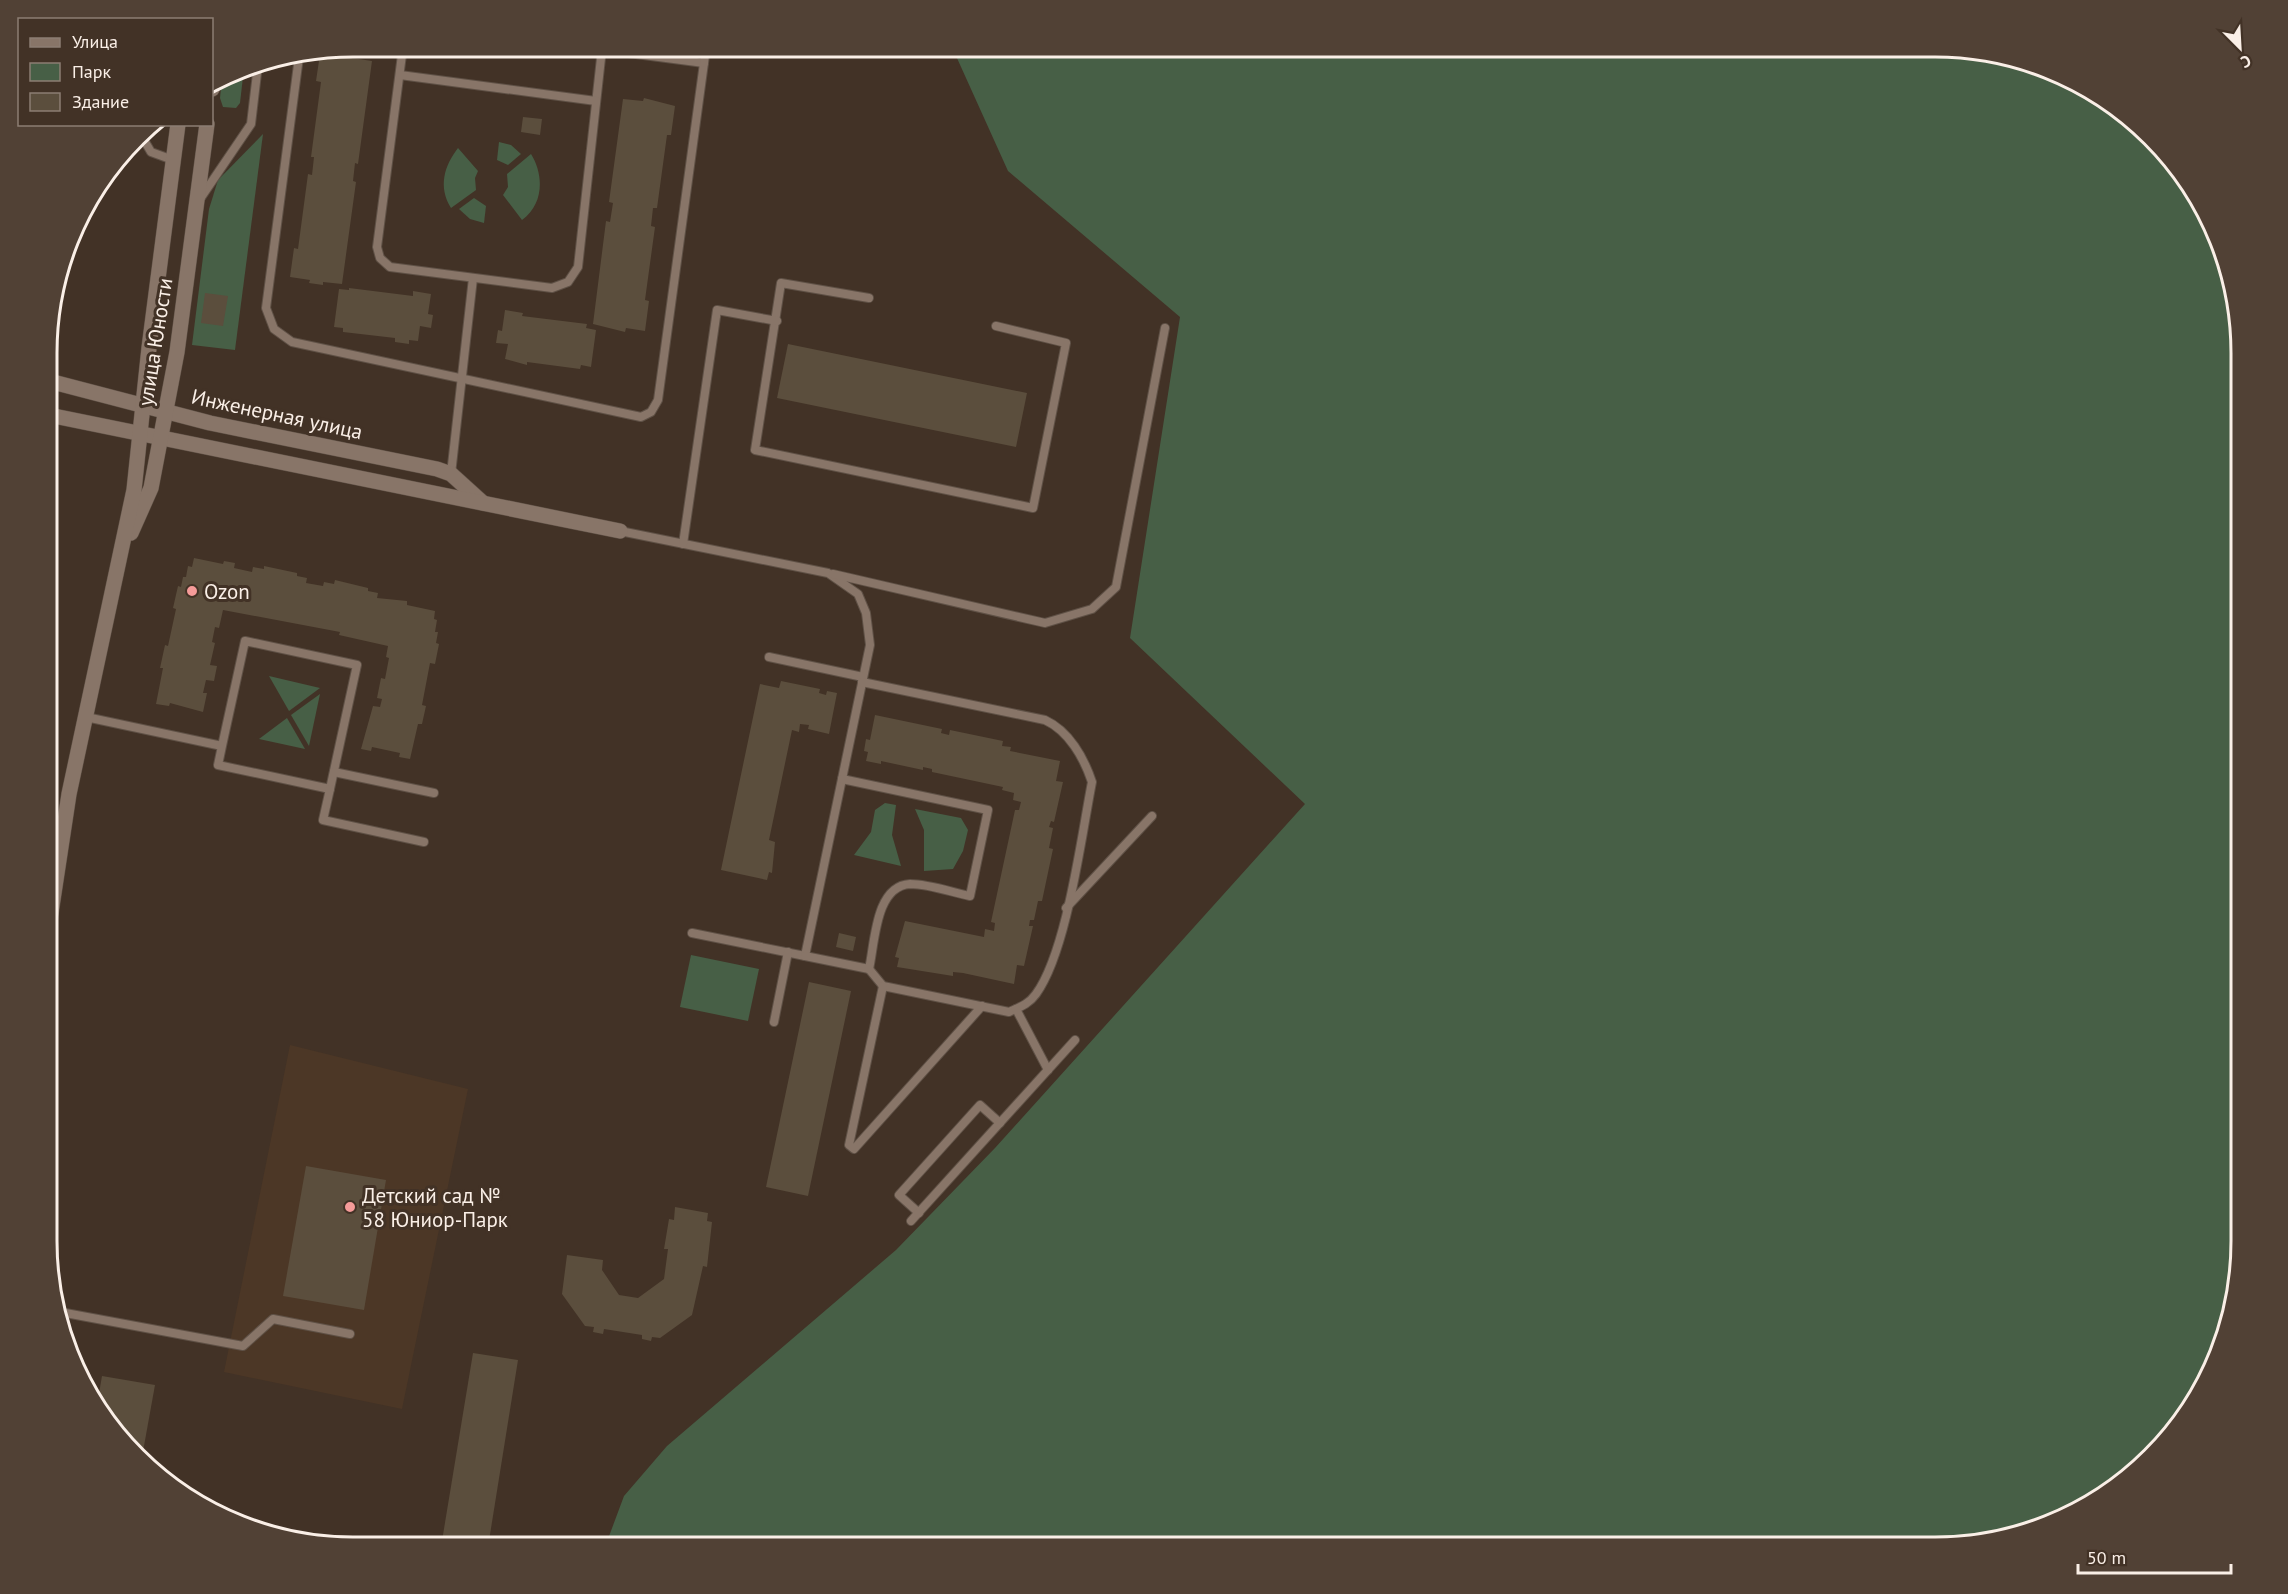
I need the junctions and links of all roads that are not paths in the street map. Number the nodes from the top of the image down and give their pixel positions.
1 (402, 57) edge
2 (601, 57) edge
3 (660, 57) edge
4 (705, 57) edge
5 (299, 62) edge
6 (704, 63) junction
7 (257, 73) edge
8 (400, 75) junction
9 (596, 101) junction
10 (178, 126) edge
11 (207, 126) edge
12 (145, 143) edge
13 (173, 160) junction
14 (197, 204) junction
15 (473, 278) junction
16 (869, 298) dead end
17 (777, 321) junction
18 (996, 326) dead end
19 (1165, 328) dead end
20 (462, 379) junction
21 (57, 383) edge
22 (142, 405) junction
23 (166, 411) junction
24 (57, 417) edge
25 (139, 433) junction
26 (160, 437) junction
27 (452, 474) junction
28 (486, 505) junction
29 (620, 531) joint
30 (683, 544) junction
31 (120, 560) junction
32 (828, 573) junction
33 (769, 657) dead end
34 (863, 679) junction
35 (86, 717) junction
36 (222, 746) junction
37 (334, 772) junction
38 (842, 779) junction
39 (330, 789) junction
40 (434, 794) dead end
41 (1152, 816) dead end
42 (424, 842) dead end
43 (57, 873) edge
44 (1066, 908) junction
45 (692, 933) dead end
46 (788, 952) junction
47 (805, 956) junction
48 (869, 969) junction
49 (883, 986) junction
50 (982, 1006) junction
51 (1016, 1009) junction
52 (774, 1022) dead end
53 (1075, 1040) dead end
54 (1048, 1070) junction
55 (1000, 1123) junction
56 (919, 1213) junction
57 (911, 1221) dead end
58 (66, 1313) edge
59 (350, 1334) dead end

1 - 8 lane
2 - 9 lane
3 - 6 lane
4 - 6 lane
5 - 20 lane
6 - 20 lane
7 - 14 lane
8 - 9 lane
8 - 15 lane
9 - 15 lane
10 - 13 street, улица Юности
11 - 14 street, улица Юности
12 - 13 lane
13 - 22 street, улица Юности
14 - 23 street, улица Юности
15 - 20 lane
16 - 17 lane
17 - 18 lane
17 - 30 lane
19 - 32 lane
20 - 27 lane
21 - 22 street, Инженерная улица
22 - 23 street, Инженерная улица
22 - 25 street, улица Юности
23 - 26 street, улица Юности
23 - 27 street, Инженерная улица
24 - 25 street
25 - 26 street
25 - 31 street, улица Юности
26 - 28 street
26 - 31 street, улица Юности
27 - 28 street, Инженерная улица
28 - 29 street
29 - 30 lane
30 - 32 lane
31 - 35 street, улица Юности
32 - 34 lane
33 - 34 lane
34 - 38 lane
34 - 44 lane
35 - 36 lane
35 - 43 street, улица Юности
36 - 37 lane
36 - 39 lane
37 - 39 lane
37 - 40 lane
38 - 47 lane
38 - 48 lane
39 - 42 lane
41 - 44 lane
44 - 51 lane
45 - 46 lane
46 - 47 lane
46 - 52 lane
47 - 48 lane
48 - 49 lane
49 - 50 lane
49 - 50 lane
50 - 51 lane
51 - 54 lane
53 - 54 lane
54 - 55 lane
55 - 56 lane
55 - 56 lane
56 - 57 lane
58 - 59 lane

